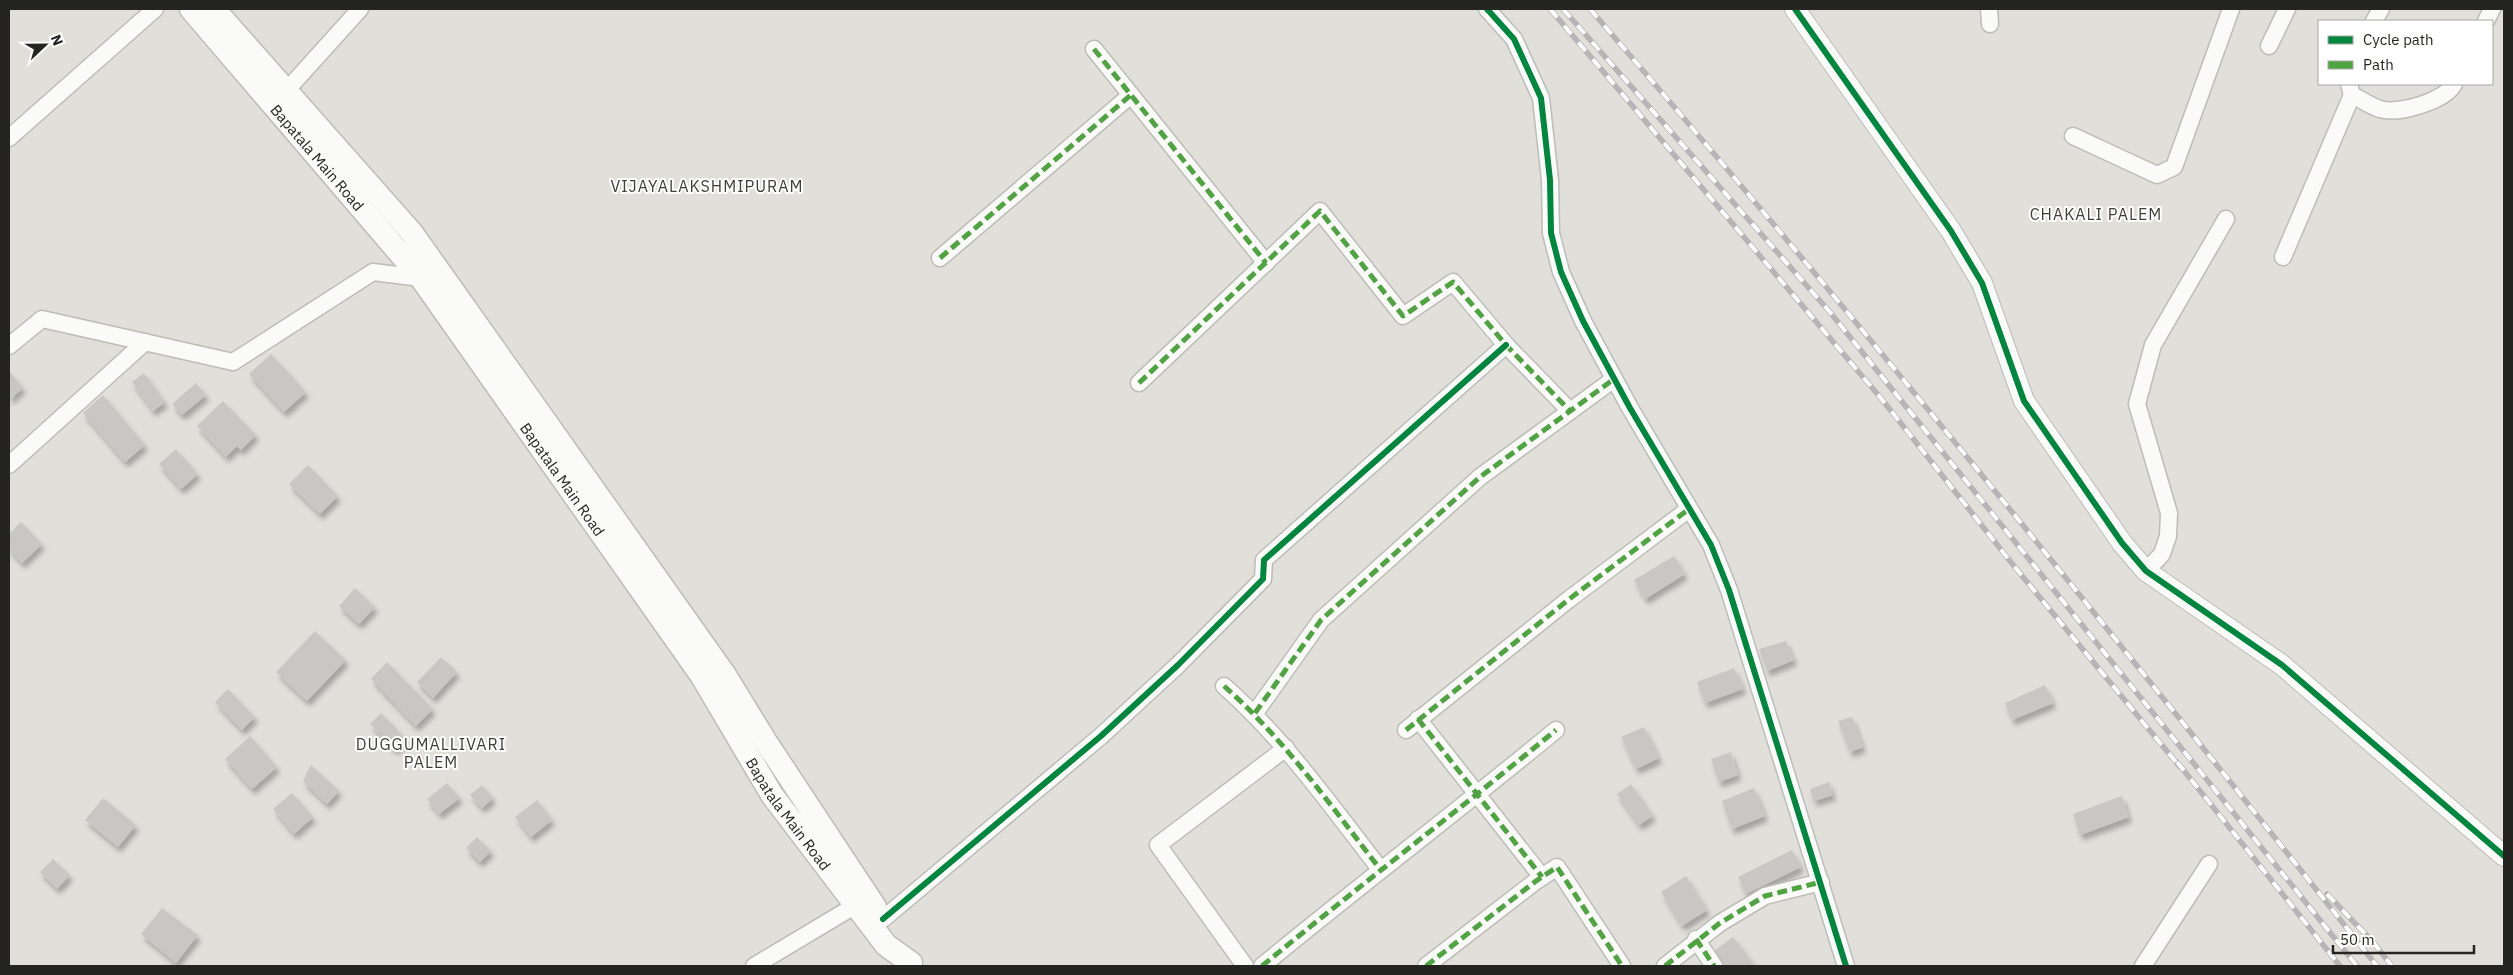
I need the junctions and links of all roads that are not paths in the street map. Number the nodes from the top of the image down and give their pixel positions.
1 (155, 9) edge
2 (191, 9) edge
3 (214, 9) edge
4 (360, 9) edge
5 (1487, 9) edge
6 (1795, 9) edge
7 (2231, 9) edge
8 (2287, 9) edge
9 (2381, 9) edge
10 (2375, 20) edge
11 (2269, 46) dead end
12 (1094, 49) dead end
13 (2453, 85) edge
14 (2350, 89) edge
15 (286, 91) junction
16 (1131, 94) junction
17 (2073, 136) dead end
18 (9, 138) edge
19 (2226, 219) dead end
20 (2282, 257) dead end
21 (940, 258) dead end
22 (1266, 263) junction
23 (421, 278) junction
24 (145, 342) junction
25 (1506, 345) junction
26 (9, 346) edge
27 (1614, 379) junction
28 (1139, 383) dead end
29 (1570, 411) junction
30 (9, 465) edge
31 (1689, 509) junction
32 (2146, 572) junction
33 (1224, 686) dead end
34 (1255, 713) junction
35 (1418, 719) junction
36 (1406, 730) dead end
37 (1556, 730) dead end
38 (1286, 748) junction
39 (1478, 795) junction
40 (2504, 856) edge
41 (2209, 864) dead end
42 (1380, 870) junction
43 (1542, 877) junction
44 (1821, 882) junction
45 (861, 900) junction
46 (883, 919) junction
47 (1696, 939) junction
48 (2148, 964) edge
49 (912, 965) edge
50 (754, 966) edge
51 (1245, 966) edge
52 (1262, 966) edge
53 (1426, 966) edge
54 (1622, 966) edge
55 (1665, 966) edge
56 (1714, 966) edge
57 (1846, 966) edge

1 - 18 street
2 - 23 main road, Bapatala Main Road
3 - 15 main road, Bapatala Main Road
4 - 15 street
5 - 27 street
6 - 32 street
7 - 17 street
8 - 11 street
9 - 10 street
12 - 16 street
13 - 14 street
14 - 20 street
15 - 45 main road, Bapatala Main Road
16 - 21 street
16 - 22 street
19 - 32 street
22 - 25 street
22 - 28 street
23 - 24 street
23 - 45 main road, Bapatala Main Road
24 - 26 street
24 - 30 street
25 - 29 street
25 - 46 street
27 - 29 street
27 - 31 street
29 - 34 street
31 - 35 street
31 - 44 street
32 - 40 street
33 - 34 street
34 - 38 street
35 - 36 street
35 - 39 street
37 - 39 street
38 - 42 street
38 - 51 street
39 - 42 street
39 - 43 street
41 - 48 street
42 - 52 street
43 - 53 street
43 - 54 street
44 - 47 street
44 - 57 street
45 - 46 main road, Bapatala Main Road
45 - 49 main road, Bapatala Main Road
45 - 50 street
46 - 49 main road, Bapatala Main Road
47 - 55 street
47 - 56 street

